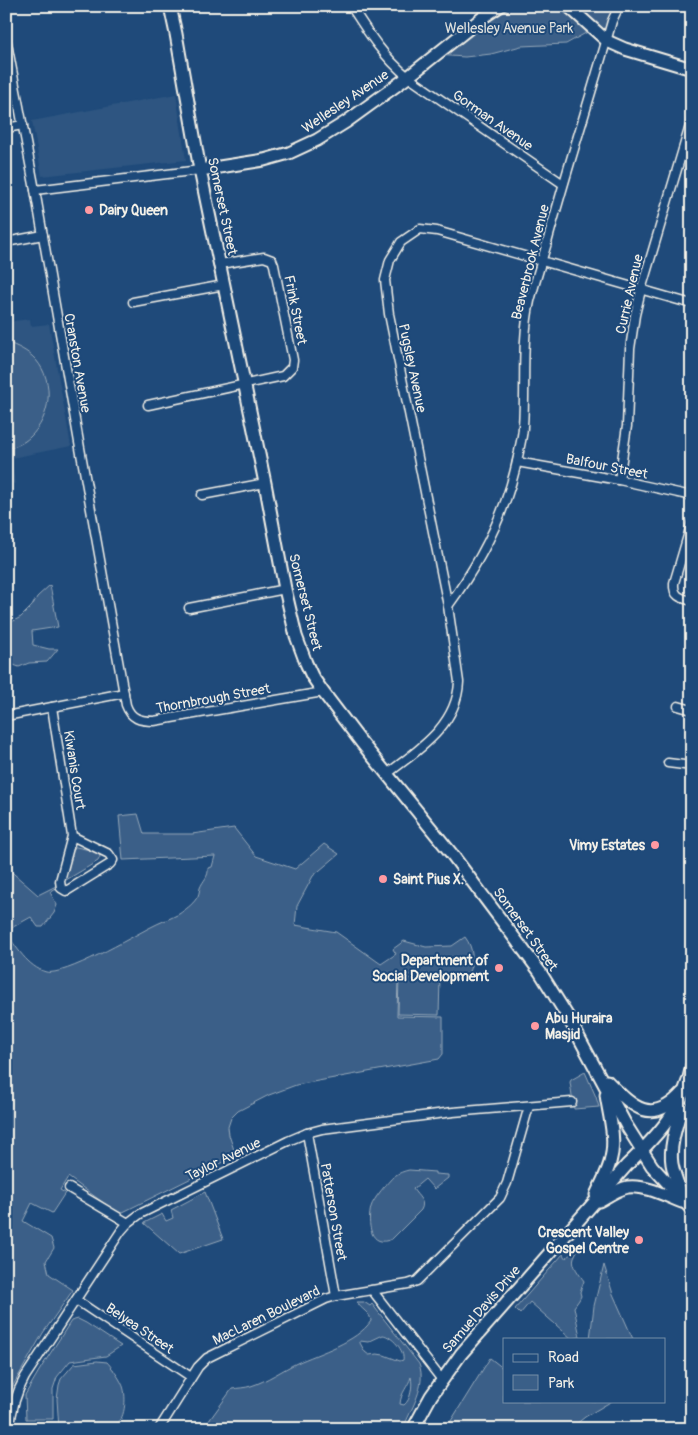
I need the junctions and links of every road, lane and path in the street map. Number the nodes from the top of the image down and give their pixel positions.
1 (170, 6) edge
2 (351, 6) edge
3 (500, 6) edge
4 (568, 6) edge
5 (619, 6) edge
6 (6, 41) edge
7 (606, 41) junction
8 (692, 69) edge
9 (408, 76) junction
10 (692, 119) edge
11 (23, 125) junction
12 (6, 128) edge
13 (200, 170) junction
14 (563, 184) junction
15 (35, 190) junction
16 (43, 235) junction
17 (6, 242) edge
18 (542, 261) junction
19 (220, 264) junction
20 (224, 285) junction
21 (641, 290) junction
22 (133, 302) dead end
23 (692, 304) edge
24 (245, 384) junction
25 (148, 405) dead end
26 (517, 462) junction
27 (619, 480) junction
28 (265, 482) junction
29 (202, 495) dead end
30 (692, 496) edge
31 (692, 522) edge
32 (285, 589) junction
33 (692, 601) edge
34 (448, 606) junction
35 (189, 608) dead end
36 (323, 692) junction
37 (124, 693) junction
38 (678, 706) dead end
39 (52, 707) junction
40 (692, 710) edge
41 (6, 716) edge
42 (668, 763) dead end
43 (692, 766) edge
44 (387, 774) junction
45 (72, 836) junction
46 (692, 1064) edge
47 (598, 1072) junction
48 (605, 1087) junction
49 (686, 1088) junction
50 (572, 1102) dead end
51 (529, 1106) junction
52 (307, 1133) junction
53 (642, 1150) junction
54 (69, 1188) dead end
55 (591, 1206) junction
56 (688, 1206) edge
57 (128, 1224) junction
58 (372, 1290) junction
59 (336, 1296) junction
60 (76, 1300) junction
61 (191, 1377) junction
62 (442, 1380) junction
63 (10, 1429) edge
64 (159, 1429) edge
65 (413, 1429) edge

1 - 13 main road, Somerset Street
2 - 9 street, Gorman Avenue
3 - 9 main road, Wellesley Avenue
4 - 7 main road
5 - 7 street, Beaverbrook Avenue
6 - 11 street, Cranston Avenue
7 - 8 main road
7 - 14 street, Beaverbrook Avenue
9 - 13 main road, Wellesley Avenue
9 - 14 street, Gorman Avenue
10 - 21 street, Currie Avenue
11 - 12 street
11 - 15 street, Cranston Avenue
13 - 15 street, Wellesley Avenue
13 - 19 main road, Somerset Street
14 - 18 street, Beaverbrook Avenue
15 - 16 street, Cranston Avenue
16 - 17 street
16 - 37 street, Cranston Avenue
18 - 21 street, Pugsley Avenue
18 - 26 street, Beaverbrook Avenue
18 - 34 street, Pugsley Avenue
19 - 20 main road, Somerset Street
19 - 24 street, Frink Street
20 - 22 street
20 - 24 main road, Somerset Street
21 - 23 street, Pugsley Avenue
21 - 27 street, Currie Avenue
24 - 25 street
24 - 28 main road, Somerset Street
26 - 27 street, Balfour Street
26 - 34 street, Beaverbrook Avenue
27 - 30 street, Balfour Street
28 - 29 street
28 - 32 main road, Somerset Street
31 - 33 street
32 - 35 street
32 - 36 main road, Somerset Street
34 - 44 street, Pugsley Avenue
36 - 37 street, Thornbrough Street
36 - 44 main road, Somerset Street
37 - 39 street
38 - 40 street
39 - 41 street
39 - 45 street, Kiwanis Court
42 - 43 street
44 - 47 main road, Somerset Street
45 - 45 street, Kiwanis Court
46 - 49 main road
47 - 48 main road, Somerset Street
47 - 49 main road
48 - 53 main road, Somerset Street
48 - 55 main road
49 - 53 main road, Samuel Davis Drive
49 - 56 main road
50 - 51 street, Taylor Avenue
51 - 52 street, Taylor Avenue
51 - 58 street, MacLaren Boulevard
52 - 57 street, Taylor Avenue
52 - 59 street, Patterson Street
53 - 55 main road, Samuel Davis Drive
53 - 56 main road, Somerset Street
54 - 57 street
55 - 56 main road
55 - 62 main road, Samuel Davis Drive
57 - 60 street, Taylor Avenue
58 - 59 street, MacLaren Boulevard
58 - 62 street
59 - 61 street, MacLaren Boulevard
60 - 61 street, Belyea Street
60 - 63 street, Taylor Avenue
61 - 64 street, MacLaren Boulevard
62 - 65 main road, Samuel Davis Drive

